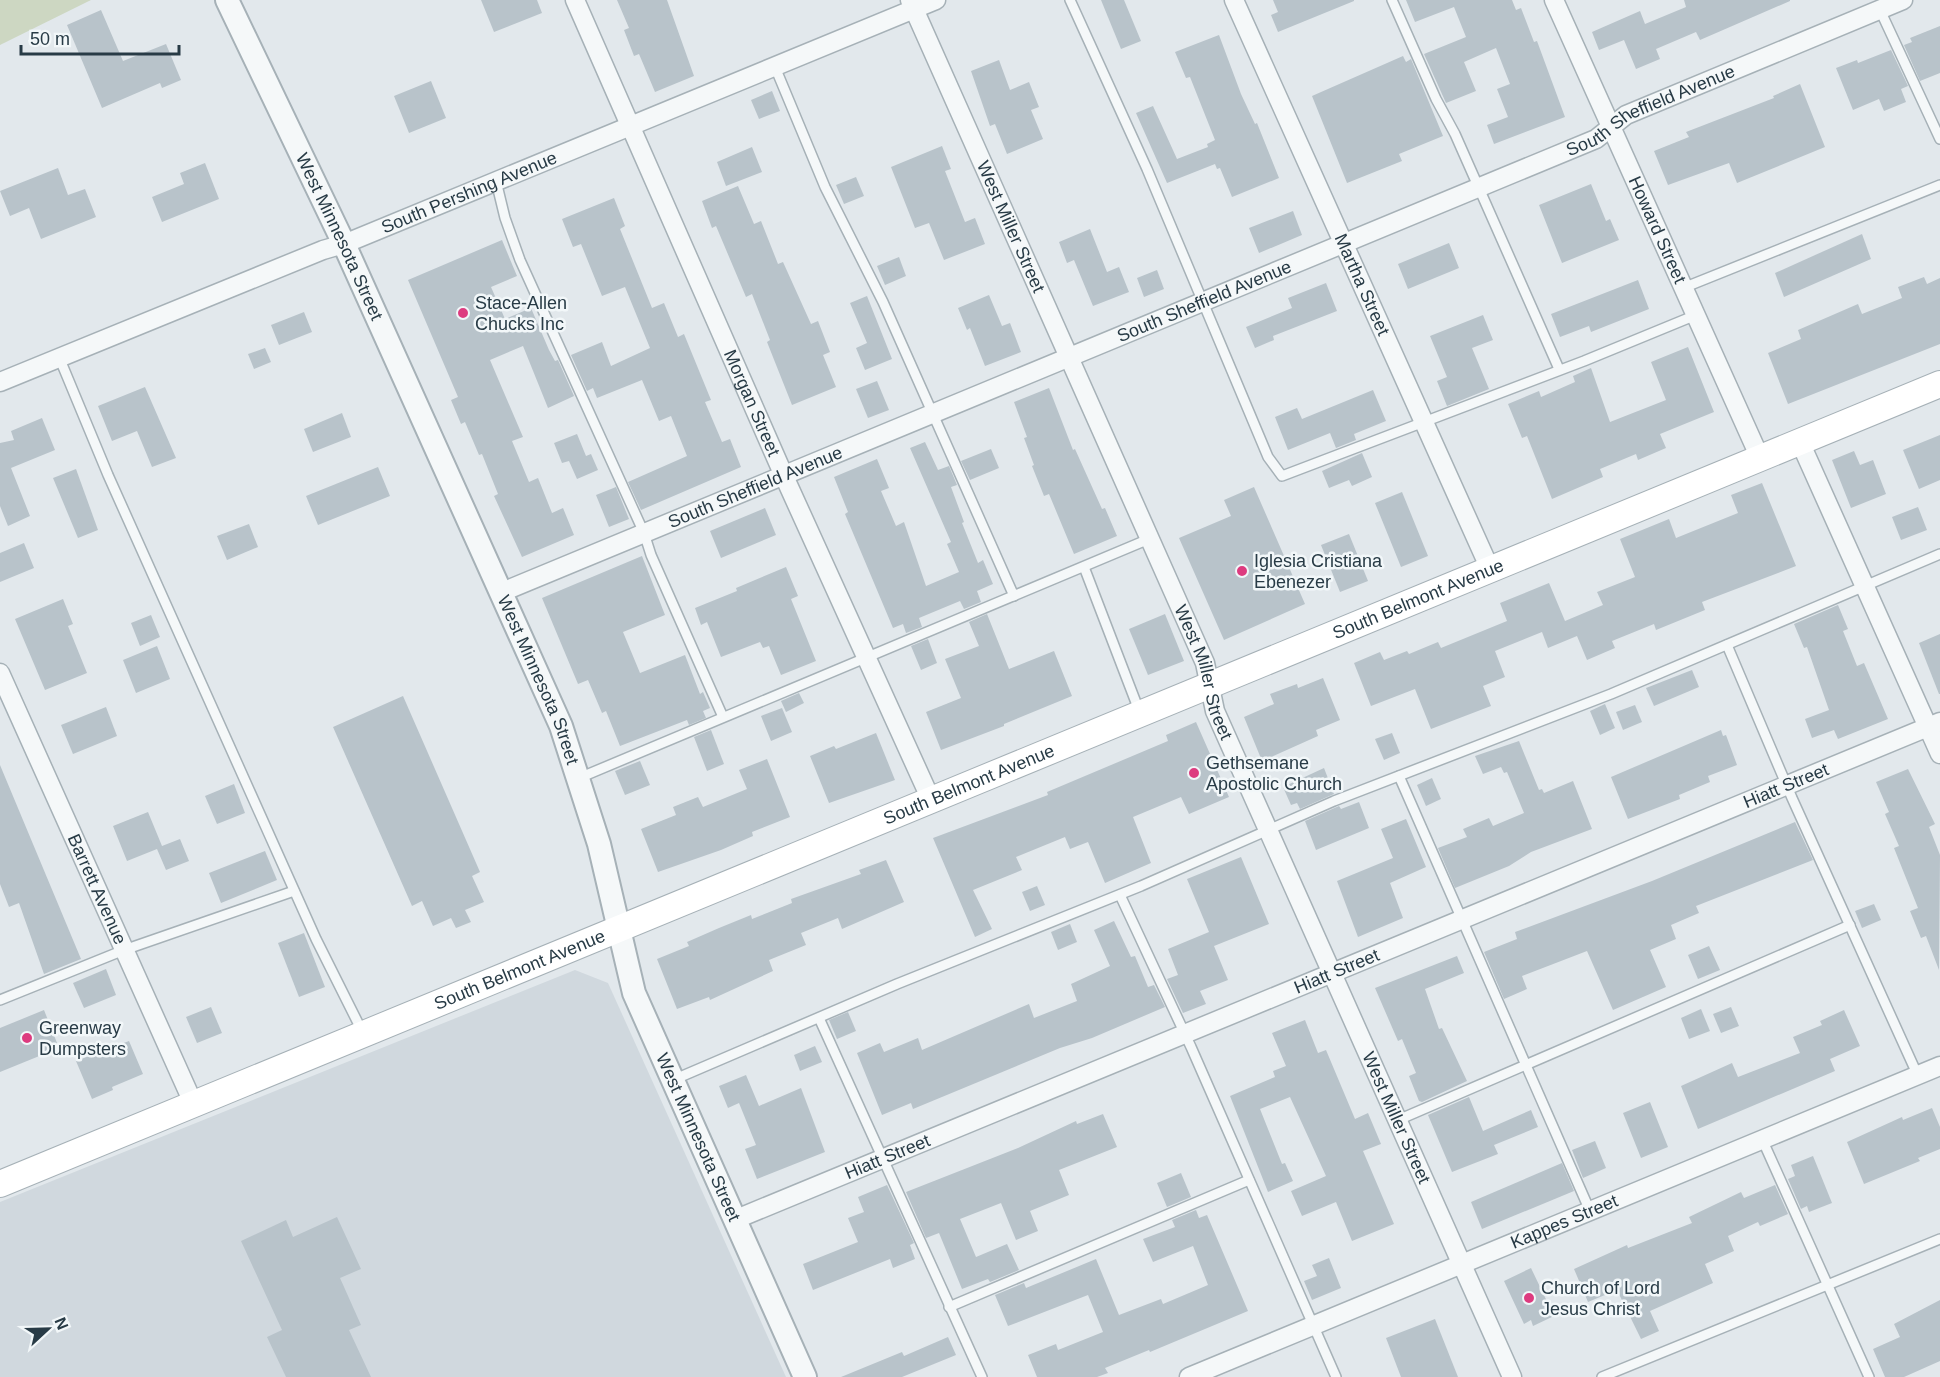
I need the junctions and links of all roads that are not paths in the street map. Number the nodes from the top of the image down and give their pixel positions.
1 (227, 0) edge
2 (575, 0) edge
3 (936, 0) edge
4 (1070, 0) edge
5 (1234, 0) edge
6 (1392, 0) edge
7 (1554, 0) edge
8 (1903, 0) edge
9 (912, 5) edge
10 (1880, 10) junction
11 (775, 67) junction
12 (629, 125) junction
13 (1611, 127) junction
14 (1940, 139) edge
15 (496, 181) junction
16 (1940, 185) edge
17 (1478, 187) junction
18 (1343, 243) junction
19 (344, 244) junction
20 (1683, 288) junction
21 (1201, 302) junction
22 (1696, 315) junction
23 (59, 357) junction
24 (1068, 357) junction
25 (1559, 369) junction
26 (0, 382) edge
27 (1940, 384) edge
28 (932, 414) junction
29 (1424, 421) junction
30 (1800, 442) junction
31 (1760, 458) junction
32 (784, 476) junction
33 (644, 533) junction
34 (1149, 539) junction
35 (1940, 554) edge
36 (1084, 567) junction
37 (1490, 569) junction
38 (1865, 586) junction
39 (502, 592) junction
40 (1014, 596) junction
41 (1727, 645) junction
42 (867, 657) junction
43 (0, 673) edge
44 (1211, 686) junction
45 (1142, 715) junction
46 (723, 717) junction
47 (1934, 725) edge
48 (1940, 754) edge
49 (1399, 776) junction
50 (579, 778) junction
51 (1787, 786) junction
52 (932, 802) junction
53 (1269, 831) junction
54 (294, 891) junction
55 (1120, 895) junction
56 (1461, 921) junction
57 (1850, 925) junction
58 (618, 932) junction
59 (124, 950) junction
60 (1333, 973) junction
61 (0, 1000) edge
62 (819, 1018) junction
63 (1185, 1034) junction
64 (364, 1036) junction
65 (1525, 1066) junction
66 (1940, 1066) edge
67 (1918, 1076) junction
68 (671, 1081) junction
69 (194, 1105) junction
70 (1398, 1120) junction
71 (1762, 1139) junction
72 (883, 1158) junction
73 (1249, 1180) junction
74 (0, 1185) edge
75 (1590, 1211) junction
76 (734, 1220) junction
77 (1940, 1239) edge
78 (1462, 1264) junction
79 (1828, 1286) junction
80 (949, 1307) junction
81 (1313, 1326) junction
82 (805, 1377) edge
83 (982, 1377) edge
84 (1189, 1377) edge
85 (1336, 1377) edge
86 (1512, 1377) edge
87 (1602, 1377) edge
88 (1869, 1377) edge

1 - 19 street, West Minnesota Street
2 - 12 street, Morgan Street
3 - 9 street, South Pershing Avenue
4 - 21 lane
5 - 18 street, Martha Street
6 - 17 lane
7 - 13 street, Howard Street
8 - 10 street, South Sheffield Avenue
9 - 11 street, South Pershing Avenue
9 - 24 street, West Miller Street
10 - 13 street, South Sheffield Avenue
10 - 14 lane
11 - 12 street, South Pershing Avenue
11 - 28 lane
12 - 15 street, South Pershing Avenue
12 - 32 street, Morgan Street
13 - 17 street, South Sheffield Avenue
13 - 20 street, Howard Street
15 - 19 street, South Pershing Avenue
15 - 33 lane
16 - 20 lane
17 - 18 street, South Sheffield Avenue
17 - 25 lane
18 - 21 street, South Sheffield Avenue
18 - 29 street, Martha Street
19 - 23 street, South Pershing Avenue
19 - 39 street, West Minnesota Street
20 - 22 street, Howard Street
21 - 24 street, South Sheffield Avenue
21 - 29 lane
22 - 25 lane
22 - 31 street, Howard Street
23 - 26 street, South Pershing Avenue
23 - 54 lane
24 - 28 street, South Sheffield Avenue
24 - 34 street, West Miller Street
25 - 29 lane
27 - 30 main road, South Belmont Avenue
28 - 32 street, South Sheffield Avenue
28 - 40 lane
29 - 37 street, Martha Street
30 - 31 main road, South Belmont Avenue
30 - 38 street
31 - 37 main road, South Belmont Avenue
32 - 33 street, South Sheffield Avenue
32 - 42 street, Morgan Street
33 - 39 street, South Sheffield Avenue
33 - 46 lane
34 - 36 lane
34 - 44 street, West Miller Street
35 - 38 lane
36 - 40 lane
36 - 45 lane
37 - 44 main road, South Belmont Avenue
38 - 41 lane
38 - 47 street
39 - 50 street, West Minnesota Street
40 - 42 lane
41 - 49 lane
41 - 51 lane
42 - 46 lane
42 - 52 street, Morgan Street
43 - 59 street, Barrett Avenue
44 - 45 main road, South Belmont Avenue
44 - 53 street, West Miller Street
45 - 52 main road, South Belmont Avenue
46 - 50 lane
47 - 48 street
47 - 51 street, Hiatt Street
49 - 53 lane
49 - 56 lane
50 - 58 street, West Minnesota Street
51 - 56 street, Hiatt Street
51 - 57 lane
52 - 58 main road, South Belmont Avenue
53 - 55 lane
53 - 60 street, West Miller Street
54 - 59 lane
54 - 64 lane
55 - 62 lane
55 - 63 lane
56 - 60 street, Hiatt Street
56 - 65 lane
57 - 65 lane
57 - 67 lane
58 - 64 main road, South Belmont Avenue
58 - 68 street, West Minnesota Street
59 - 61 lane
59 - 69 street, Barrett Avenue
60 - 63 street, Hiatt Street
60 - 70 street, West Miller Street
62 - 68 lane
62 - 72 lane
63 - 72 street, Hiatt Street
63 - 73 lane
64 - 69 main road, South Belmont Avenue
65 - 70 lane
65 - 75 lane
66 - 67 street, Kappes Street
67 - 71 street, Kappes Street
68 - 76 street, West Minnesota Street
69 - 74 main road, South Belmont Avenue
70 - 78 street, West Miller Street
71 - 75 street, Kappes Street
71 - 79 lane
72 - 76 street, Hiatt Street
72 - 80 lane
73 - 80 lane
73 - 81 lane
75 - 78 street, Kappes Street
76 - 82 street, West Minnesota Street
77 - 79 lane
78 - 81 street, Kappes Street
78 - 86 street, West Miller Street
79 - 87 lane
79 - 88 lane
80 - 83 lane
81 - 84 street, Kappes Street
81 - 85 lane

